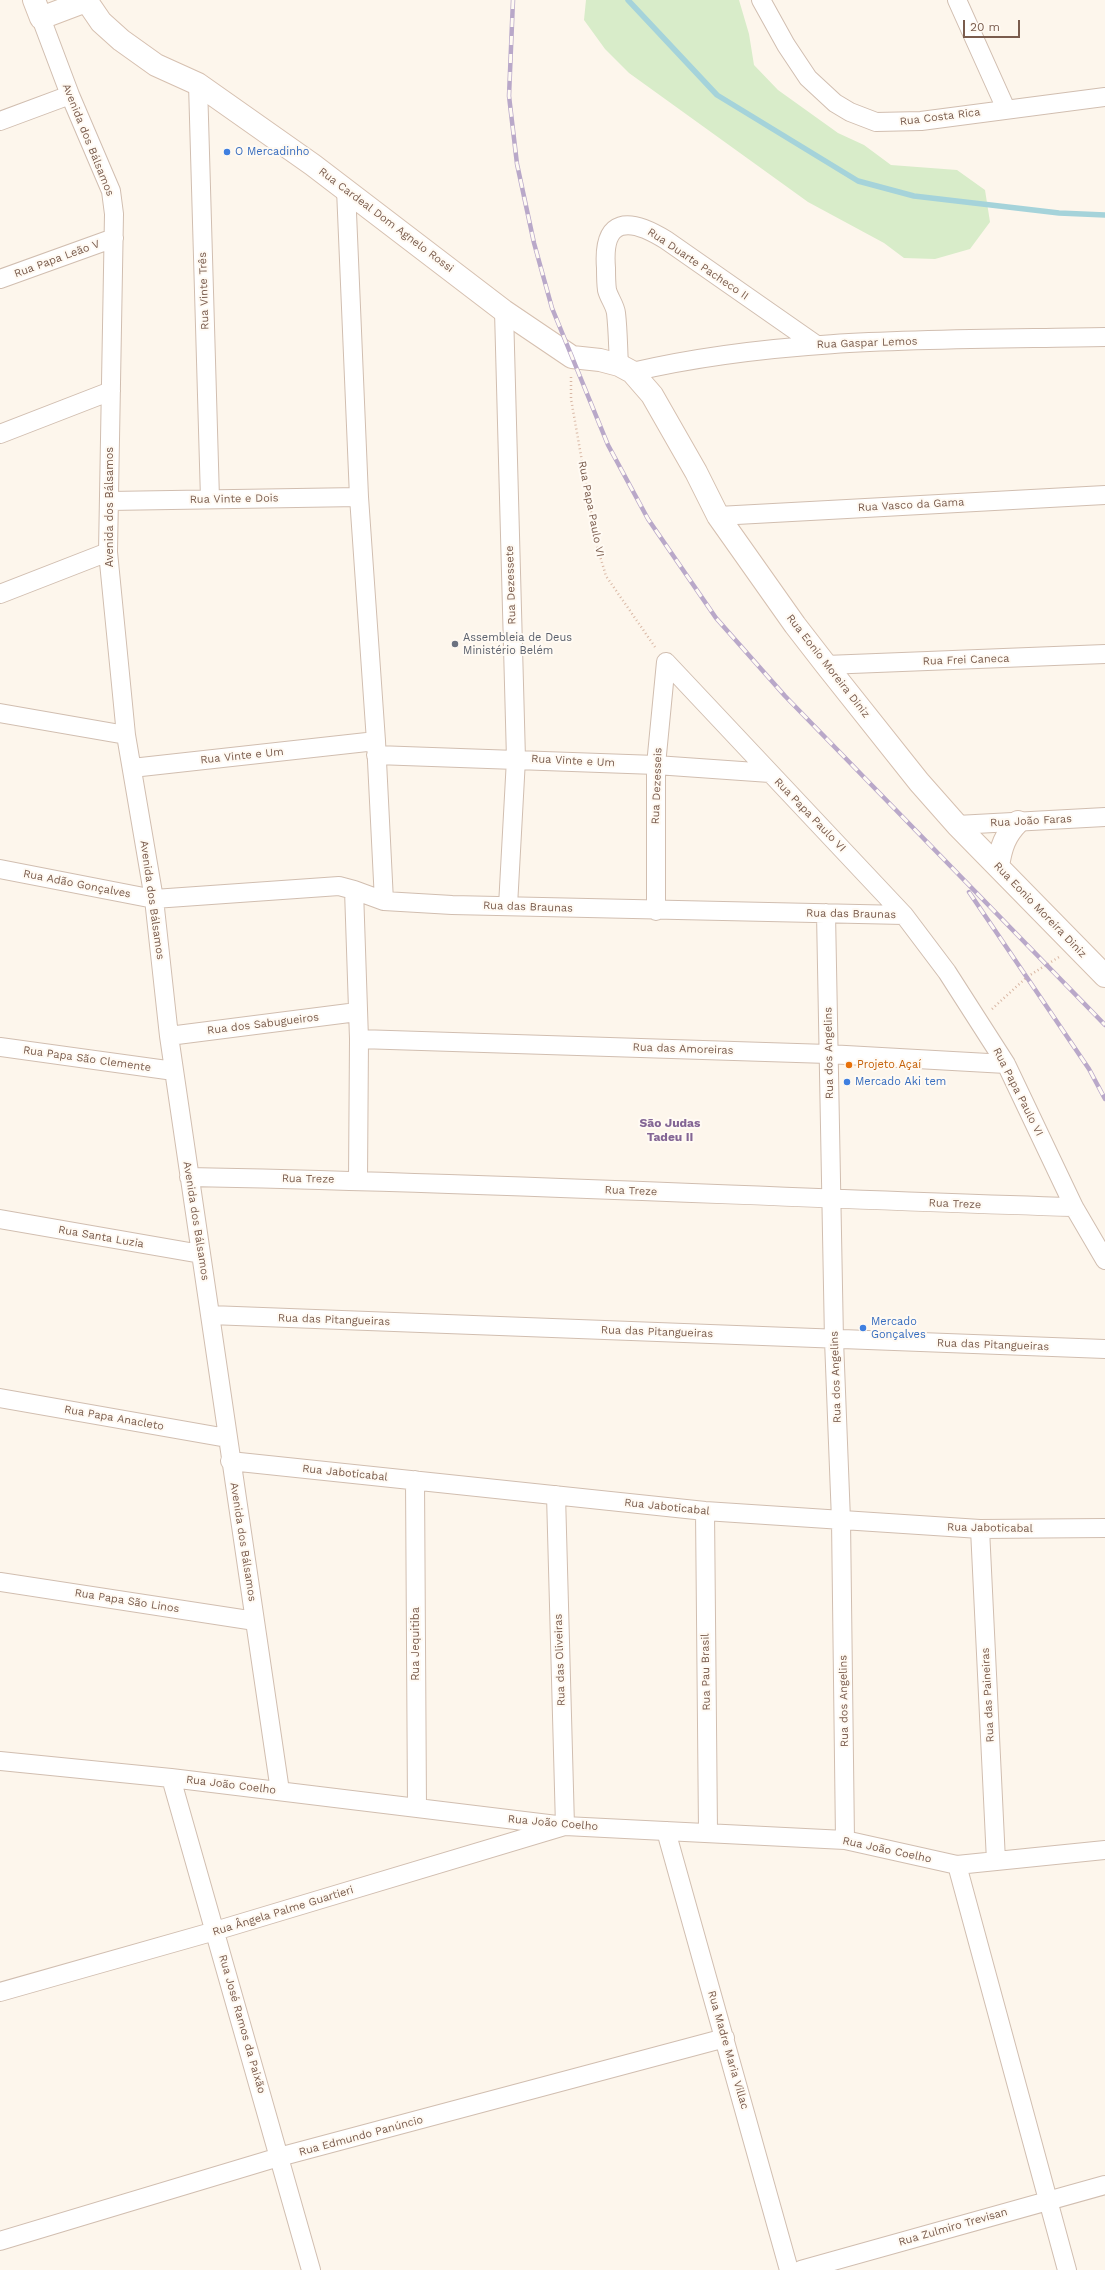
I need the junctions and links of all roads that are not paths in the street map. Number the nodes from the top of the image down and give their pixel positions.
1 (86, 0) edge
2 (761, 0) edge
3 (957, 0) edge
4 (37, 9) edge
5 (198, 84) junction
6 (70, 95) junction
7 (1105, 97) edge
8 (1006, 109) junction
9 (0, 121) edge
10 (346, 189) junction
11 (114, 238) junction
12 (0, 279) edge
13 (504, 311) junction
14 (1105, 337) edge
15 (815, 344) junction
16 (625, 369) junction
17 (111, 391) junction
18 (0, 434) edge
19 (1105, 495) edge
20 (359, 497) junction
21 (210, 498) junction
22 (109, 501) junction
23 (718, 516) junction
24 (108, 552) junction
25 (0, 594) edge
26 (1105, 654) edge
27 (666, 662) joint
28 (826, 666) junction
29 (0, 713) edge
30 (126, 735) junction
31 (376, 748) junction
32 (516, 759) junction
33 (656, 765) junction
34 (132, 768) junction
35 (770, 773) junction
36 (1105, 817) edge
37 (1018, 822) junction
38 (957, 825) junction
39 (998, 866) junction
40 (0, 869) edge
41 (354, 890) junction
42 (154, 899) junction
43 (384, 901) junction
44 (508, 906) junction
45 (656, 911) junction
46 (826, 913) junction
47 (904, 915) junction
48 (1105, 976) edge
49 (357, 1012) junction
50 (168, 1036) junction
51 (359, 1039) junction
52 (0, 1047) edge
53 (828, 1054) junction
54 (1006, 1064) junction
55 (174, 1071) junction
56 (189, 1177) junction
57 (358, 1180) junction
58 (833, 1200) junction
59 (1074, 1207) junction
60 (0, 1219) edge
61 (201, 1254) junction
62 (1105, 1260) edge
63 (210, 1315) junction
64 (834, 1340) junction
65 (1105, 1349) edge
66 (0, 1398) edge
67 (227, 1438) junction
68 (230, 1462) junction
69 (415, 1480) junction
70 (556, 1495) junction
71 (705, 1511) junction
72 (841, 1520) junction
73 (1105, 1528) edge
74 (980, 1530) junction
75 (0, 1582) edge
76 (255, 1621) junction
77 (0, 1761) edge
78 (171, 1778) junction
79 (280, 1791) junction
80 (417, 1808) junction
81 (565, 1826) junction
82 (666, 1831) junction
83 (708, 1832) junction
84 (845, 1840) junction
85 (1105, 1850) edge
86 (996, 1861) junction
87 (957, 1865) junction
88 (215, 1931) junction
89 (0, 1992) edge
90 (724, 2038) junction
91 (279, 2158) junction
92 (1105, 2185) edge
93 (1047, 2201) junction
94 (0, 2241) edge
95 (311, 2270) edge
96 (789, 2270) edge
97 (801, 2270) edge
98 (1067, 2270) edge

1 - 4 main road
1 - 5 main road, Rua Cardeal Dom Agnelo Rossi
2 - 8 street, Rua Costa Rica
3 - 8 street
4 - 6 street, Avenida dos Bálsamos
5 - 10 main road, Rua Cardeal Dom Agnelo Rossi
5 - 21 street, Rua Vinte Três
6 - 9 street
6 - 11 street, Avenida dos Bálsamos
7 - 8 street, Rua Costa Rica
10 - 13 main road, Rua Cardeal Dom Agnelo Rossi
10 - 20 street
11 - 12 street, Rua Papa Leão V
11 - 17 street, Avenida dos Bálsamos
13 - 16 main road, Rua Cardeal Dom Agnelo Rossi
13 - 32 street, Rua Dezessete
14 - 15 street, Rua Gaspar Lemos
15 - 16 street, Rua Gaspar Lemos
15 - 16 street, Rua Duarte Pacheco II
16 - 23 main road, Rua Eonio Moreira Diniz
17 - 18 street
17 - 22 street, Avenida dos Bálsamos
19 - 23 street, Rua Vasco da Gama
20 - 21 street, Rua Vinte e Dois
20 - 31 street
21 - 22 street, Rua Vinte e Dois
22 - 24 street, Avenida dos Bálsamos
23 - 28 main road, Rua Eonio Moreira Diniz
24 - 25 street
24 - 30 street, Avenida dos Bálsamos
26 - 28 street, Rua Frei Caneca
27 - 33 street, Rua Dezesseis
27 - 35 street, Rua Papa Paulo VI
28 - 38 main road, Rua Eonio Moreira Diniz
29 - 30 street
30 - 34 street, Avenida dos Bálsamos
31 - 32 street, Rua Vinte e Um
31 - 34 street, Rua Vinte e Um
31 - 43 street
32 - 33 street, Rua Vinte e Um
32 - 44 street, Rua Dezessete
33 - 35 street, Rua Vinte e Um
33 - 45 street, Rua Dezesseis
34 - 42 street, Avenida dos Bálsamos
35 - 47 street, Rua Papa Paulo VI
36 - 37 street, Rua João Faras
37 - 38 street, Rua João Faras
37 - 39 main road
38 - 39 main road, Rua Eonio Moreira Diniz
39 - 48 main road, Rua Eonio Moreira Diniz
40 - 42 street, Rua Adão Gonçalves
41 - 42 street, Rua das Braunas
41 - 43 street, Rua das Braunas
41 - 49 street
42 - 50 street, Avenida dos Bálsamos
43 - 44 street, Rua das Braunas
44 - 45 street, Rua das Braunas
45 - 46 street, Rua das Braunas
46 - 47 street, Rua das Braunas
46 - 53 street, Rua dos Angelins
47 - 54 street, Rua Papa Paulo VI
49 - 50 street, Rua dos Sabugueiros
49 - 51 street
50 - 55 street, Avenida dos Bálsamos
51 - 53 street, Rua das Amoreiras
51 - 57 street
52 - 55 street, Rua Papa São Clemente
53 - 54 street, Rua das Amoreiras
53 - 58 street, Rua dos Angelins
54 - 59 street, Rua Papa Paulo VI
55 - 56 street, Avenida dos Bálsamos
56 - 57 street, Rua Treze
56 - 61 street, Avenida dos Bálsamos
57 - 58 street, Rua Treze
58 - 59 street, Rua Treze
58 - 64 street, Rua dos Angelins
59 - 62 street, Rua Papa Paulo VI
60 - 61 street, Rua Santa Luzia
61 - 63 street, Avenida dos Bálsamos
63 - 64 street, Rua das Pitangueiras
63 - 67 street, Avenida dos Bálsamos
64 - 65 street, Rua das Pitangueiras
64 - 72 street, Rua dos Angelins
66 - 67 street, Rua Papa Anacleto
67 - 68 street, Avenida dos Bálsamos
68 - 69 street, Rua Jaboticabal
68 - 76 street, Avenida dos Bálsamos
69 - 70 street, Rua Jaboticabal
69 - 80 street, Rua Jequitiba
70 - 71 street, Rua Jaboticabal
70 - 81 street, Rua das Oliveiras
71 - 72 street, Rua Jaboticabal
71 - 83 street, Rua Pau Brasil
72 - 74 street, Rua Jaboticabal
72 - 84 street, Rua dos Angelins
73 - 74 street, Rua Jaboticabal
74 - 86 street, Rua das Paineiras
75 - 76 street, Rua Papa São Linos
76 - 79 street, Avenida dos Bálsamos
77 - 78 street, Rua João Coelho
78 - 79 street, Rua João Coelho
78 - 88 street, Rua José Ramos da Paixão
79 - 80 street, Rua João Coelho
80 - 81 street, Rua João Coelho
81 - 82 street, Rua João Coelho
81 - 88 street, Rua Ângela Palme Guartieri
82 - 83 street, Rua João Coelho
82 - 90 street, Rua Madre Maria Villac
83 - 84 street, Rua João Coelho
84 - 87 street, Rua João Coelho
85 - 86 street, Rua João Coelho
86 - 87 street, Rua João Coelho
87 - 93 street
88 - 89 street, Rua Ângela Palme Guartieri
88 - 91 street, Rua José Ramos da Paixão
90 - 91 street, Rua Edmundo Panúncio
90 - 96 street, Rua Madre Maria Villac
91 - 94 street, Rua Edmundo Panúncio
91 - 95 street, Rua José Ramos da Paixão
92 - 93 street, Rua Zulmiro Trevisan
93 - 97 street, Rua Zulmiro Trevisan
93 - 98 street

